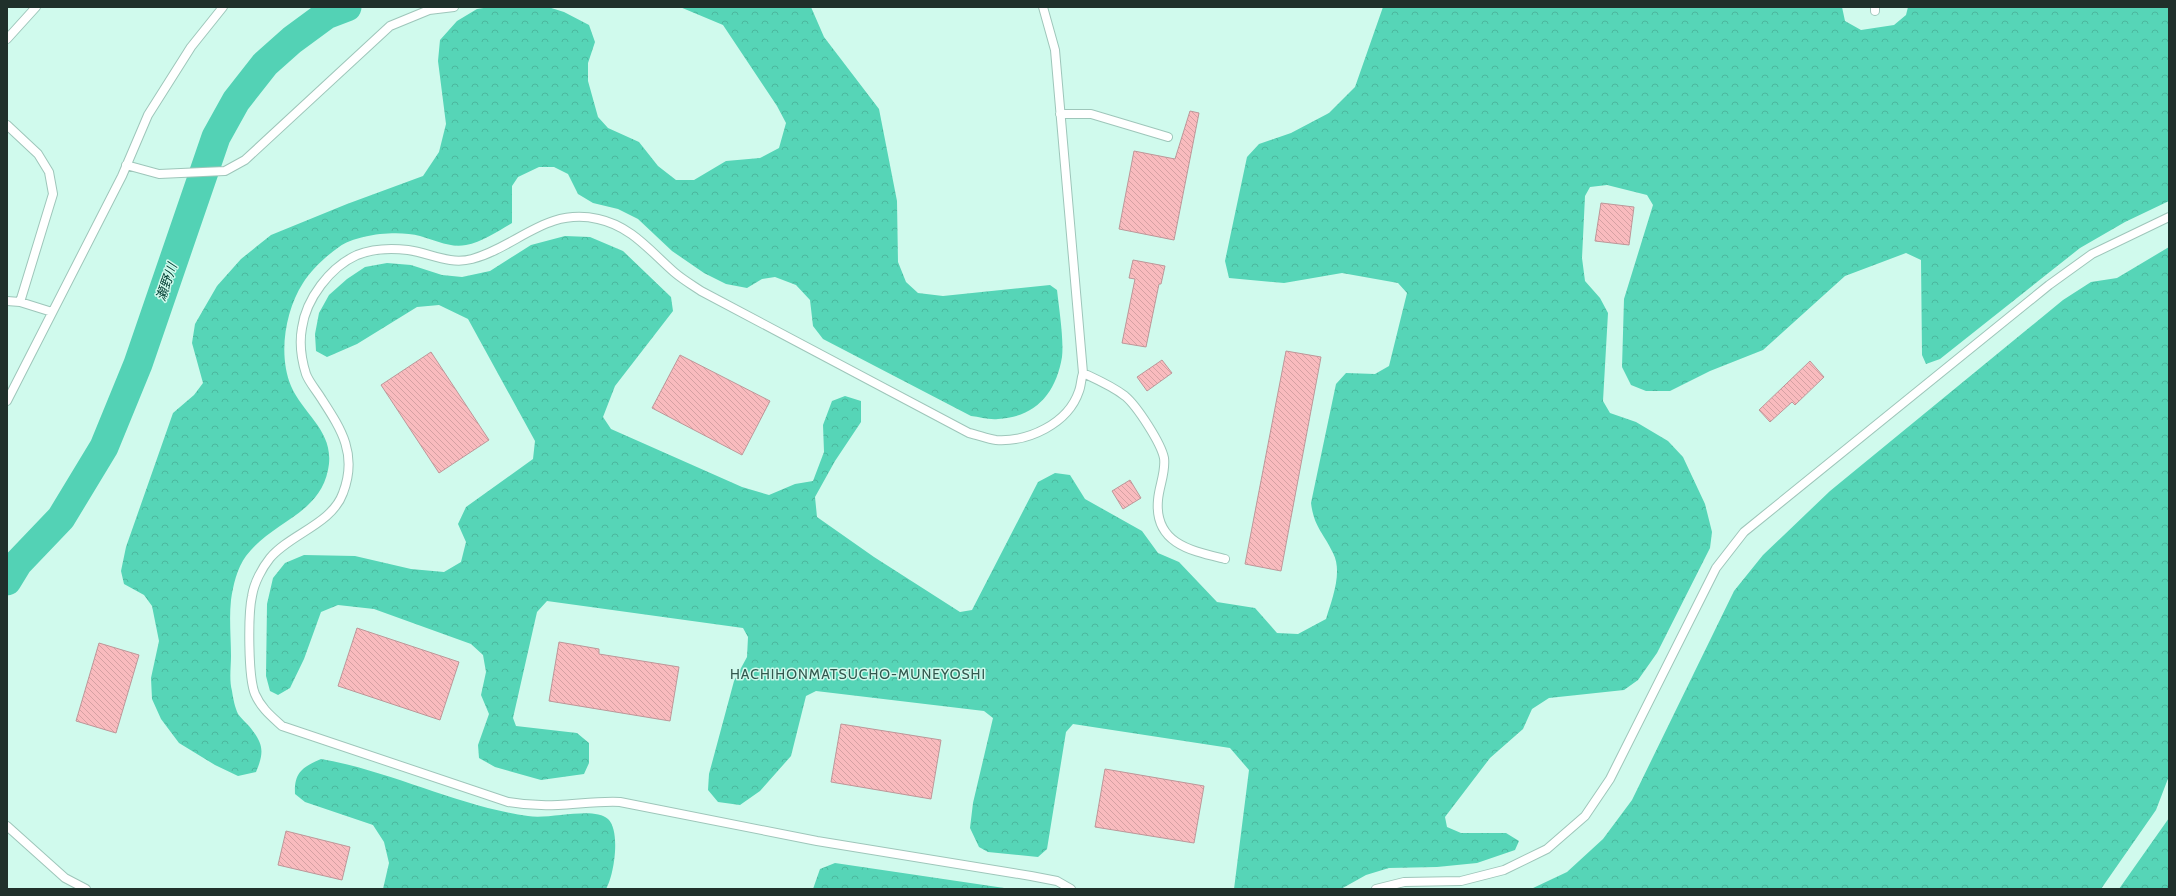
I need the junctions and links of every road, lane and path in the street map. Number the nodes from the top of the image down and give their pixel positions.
1 (36, 7) edge
2 (223, 7) edge
3 (454, 7) edge
4 (1043, 7) edge
5 (7, 39) edge
6 (1060, 114) junction
7 (7, 125) edge
8 (1168, 137) dead end
9 (126, 165) junction
10 (2169, 217) edge
11 (7, 301) edge
12 (20, 302) junction
13 (52, 312) junction
14 (1083, 373) junction
15 (7, 401) edge
16 (1225, 559) dead end
17 (7, 826) edge
18 (86, 889) edge
19 (1071, 889) edge
20 (1376, 889) edge

1 - 5 lane
2 - 9 lane
3 - 9 lane
4 - 6 lane
6 - 8 lane
6 - 14 lane
7 - 12 lane
9 - 13 lane
10 - 20 lane
11 - 12 lane
12 - 13 lane
13 - 15 lane
14 - 16 lane
14 - 19 lane
17 - 18 lane

